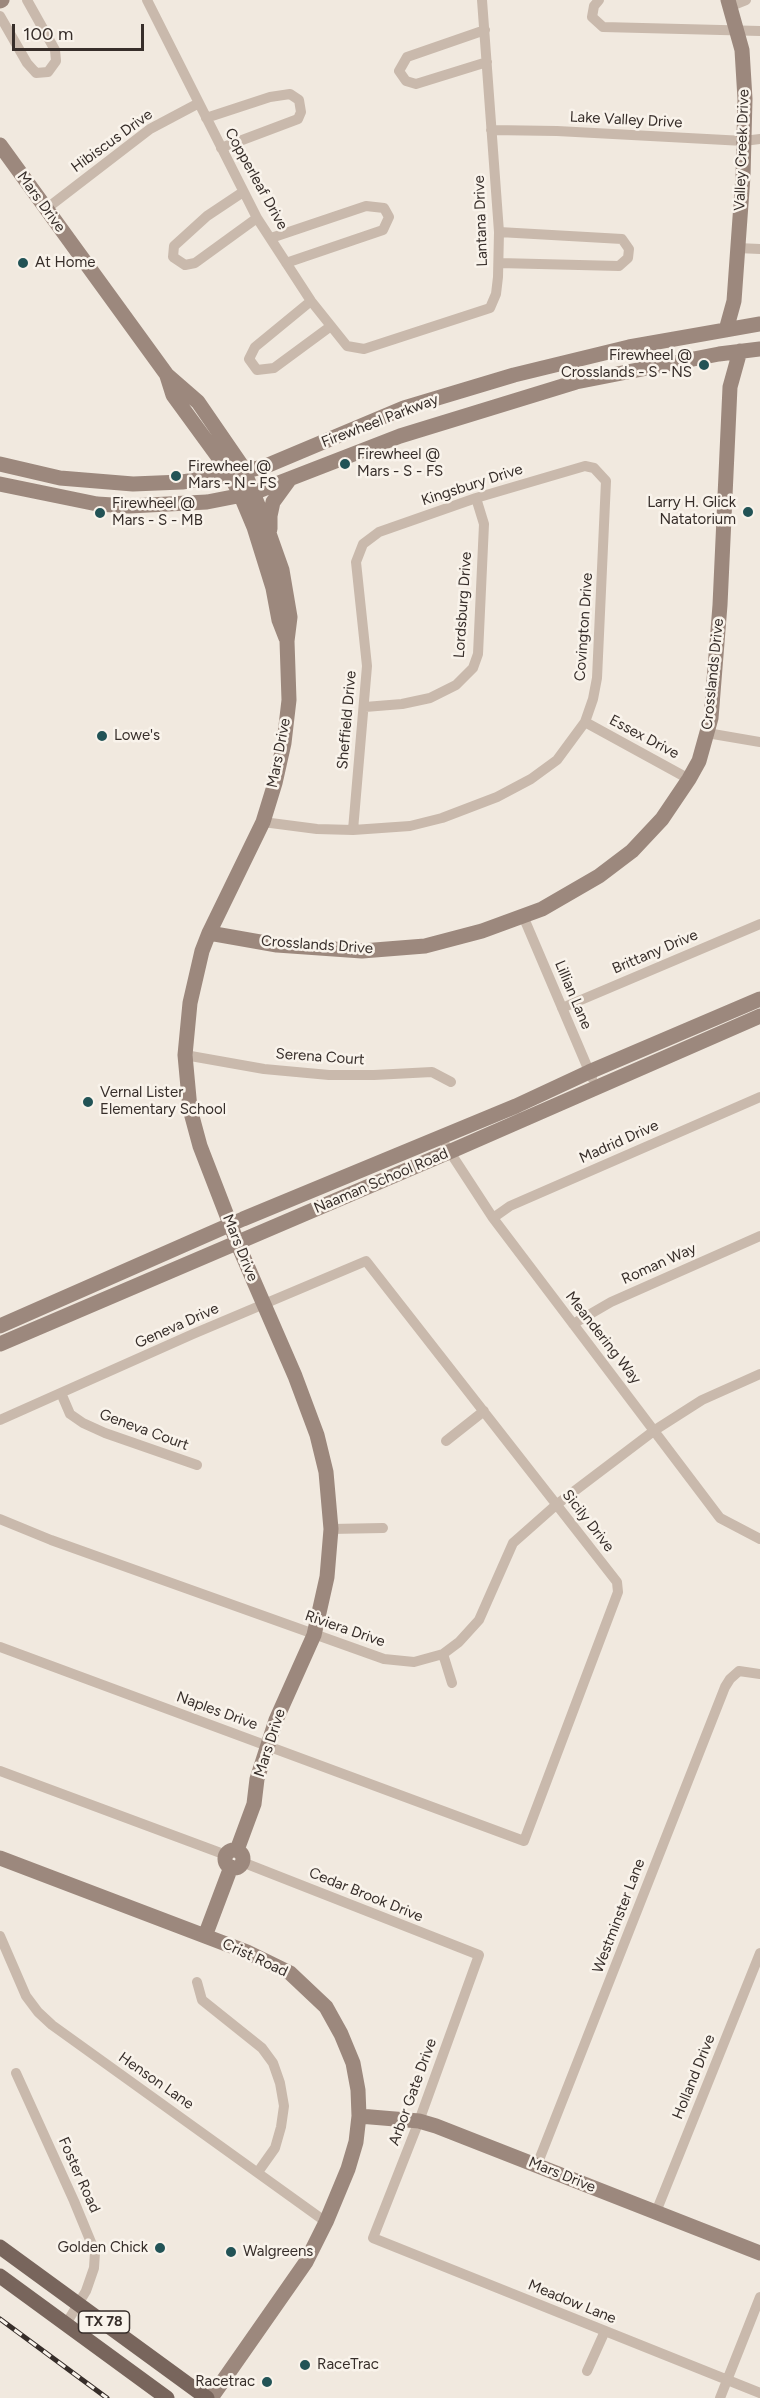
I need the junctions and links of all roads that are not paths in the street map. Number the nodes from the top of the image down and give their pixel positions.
1 (27, 0) edge
2 (147, 0) edge
3 (482, 0) edge
4 (599, 0) edge
5 (747, 0) edge
6 (730, 3) edge
7 (0, 16) edge
8 (485, 30) junction
9 (736, 31) junction
10 (760, 31) edge
11 (487, 62) junction
12 (199, 102) junction
13 (206, 118) junction
14 (491, 130) junction
15 (760, 139) edge
16 (744, 141) junction
17 (0, 145) edge
18 (221, 148) junction
19 (243, 192) junction
20 (46, 209) junction
21 (257, 218) junction
22 (499, 232) junction
23 (271, 238) junction
24 (737, 248) junction
25 (760, 249) edge
26 (286, 263) junction
27 (499, 264) junction
28 (311, 301) junction
29 (734, 301) junction
30 (755, 325) edge
31 (331, 326) junction
32 (726, 330) junction
33 (364, 349) joint
34 (760, 349) edge
35 (740, 351) junction
36 (719, 354) junction
37 (730, 387) junction
38 (0, 464) edge
39 (594, 468) joint
40 (237, 474) junction
41 (60, 478) junction
42 (291, 478) junction
43 (0, 484) edge
44 (247, 495) junction
45 (54, 497) junction
46 (476, 498) junction
47 (270, 534) junction
48 (363, 544) joint
49 (287, 641) junction
50 (365, 707) junction
51 (585, 723) junction
52 (707, 733) junction
53 (760, 742) edge
54 (689, 778) junction
55 (263, 822) junction
56 (354, 830) junction
57 (523, 916) junction
58 (760, 924) edge
59 (209, 933) junction
60 (760, 999) edge
61 (562, 1008) junction
62 (760, 1016) edge
63 (185, 1055) junction
64 (589, 1072) junction
65 (451, 1082) dead end
66 (595, 1087) junction
67 (760, 1097) edge
68 (442, 1137) junction
69 (449, 1152) junction
70 (493, 1218) junction
71 (230, 1225) junction
72 (760, 1236) edge
73 (237, 1242) junction
74 (366, 1261) joint
75 (263, 1305) junction
76 (573, 1324) junction
77 (0, 1326) edge
78 (0, 1344) edge
79 (760, 1374) edge
80 (61, 1393) junction
81 (484, 1411) junction
82 (0, 1420) edge
83 (655, 1430) junction
84 (446, 1441) dead end
85 (197, 1465) dead end
86 (556, 1505) junction
87 (0, 1519) edge
88 (383, 1528) dead end
89 (331, 1530) junction
90 (760, 1539) edge
91 (314, 1635) junction
92 (0, 1647) edge
93 (442, 1654) junction
94 (760, 1674) edge
95 (452, 1683) dead end
96 (267, 1745) junction
97 (0, 1772) edge
98 (524, 1841) joint
99 (0, 1858) edge
100 (234, 1858) junction
101 (0, 1936) edge
102 (205, 1936) junction
103 (760, 1953) edge
104 (479, 1955) joint
105 (197, 1982) dead end
106 (16, 2073) dead end
107 (359, 2116) junction
108 (419, 2121) junction
109 (537, 2165) junction
110 (258, 2172) junction
111 (656, 2212) junction
112 (326, 2222) junction
113 (372, 2238) joint
114 (0, 2247) edge
115 (760, 2253) edge
116 (0, 2276) edge
117 (760, 2297) edge
118 (79, 2304) junction
119 (66, 2324) junction
120 (605, 2331) junction
121 (587, 2371) dead end
122 (727, 2379) junction
123 (760, 2393) edge
124 (167, 2398) edge
125 (209, 2398) edge
126 (720, 2398) edge

1 - 7 street
2 - 12 street, Copperleaf Drive
3 - 8 street, Lantana Drive
4 - 9 street
5 - 6 street
6 - 9 street, Valley Creek Drive
8 - 11 street, Lantana Drive
8 - 11 street
9 - 10 street
9 - 16 street, Valley Creek Drive
11 - 14 street, Lantana Drive
12 - 13 street, Copperleaf Drive
12 - 20 street, Hibiscus Drive
13 - 18 street, Copperleaf Drive
13 - 18 street
14 - 16 street, Lake Valley Drive
14 - 22 street, Lantana Drive
15 - 16 street, Lake Valley Drive
16 - 24 street, Valley Creek Drive
17 - 20 street, Mars Drive
18 - 19 street, Copperleaf Drive
19 - 21 street, Copperleaf Drive
19 - 21 street
20 - 40 street, Mars Drive
21 - 23 street, Copperleaf Drive
22 - 27 street, Lantana Drive
22 - 27 street
23 - 26 street, Copperleaf Drive
23 - 26 street
24 - 25 street
24 - 29 street, Valley Creek Drive
26 - 28 street, Copperleaf Drive
27 - 33 street, Lantana Drive
28 - 31 street, Copperleaf Drive
28 - 31 street
29 - 30 street
29 - 32 street, Valley Creek Drive
30 - 32 street, Firewheel Parkway
31 - 33 street, Copperleaf Drive
32 - 40 street, Firewheel Parkway
34 - 35 street, Firewheel Parkway
35 - 36 street, Firewheel Parkway
35 - 37 street, Crosslands Drive
36 - 37 street, Crosslands Drive
36 - 42 street, Firewheel Parkway
37 - 52 street, Crosslands Drive
38 - 41 street, Firewheel Parkway
39 - 46 street, Kingsbury Drive
39 - 51 street, Covington Drive
40 - 41 street, Firewheel Parkway
40 - 44 street, Mars Drive
41 - 45 street
42 - 44 street, Firewheel Parkway
42 - 47 street
43 - 45 street, Firewheel Parkway
44 - 45 street, Firewheel Parkway
44 - 47 street, Mars Drive
44 - 49 street, Mars Drive
46 - 48 street, Kingsbury Drive
46 - 50 street, Lordsburg Drive
47 - 49 street, Mars Drive
48 - 50 street, Sheffield Drive
49 - 55 street, Mars Drive
50 - 56 street, Sheffield Drive
51 - 54 street, Essex Drive
51 - 56 street, Covington Drive
52 - 53 street
52 - 54 street, Crosslands Drive
54 - 57 street, Crosslands Drive
55 - 56 street, Covington Drive
55 - 59 street, Mars Drive
57 - 59 street, Crosslands Drive
57 - 61 street, Lillian Lane
58 - 61 street, Brittany Drive
59 - 63 street, Mars Drive
60 - 64 street, Naaman School Road
61 - 64 street, Lillian Lane
62 - 66 street, Naaman School Road
63 - 65 street, Serena Court
63 - 71 street, Mars Drive
64 - 66 street, Lillian Lane
64 - 68 street, Naaman School Road
66 - 69 street, Naaman School Road
67 - 70 street, Madrid Drive
68 - 69 street, Meandering Way
68 - 71 street, Naaman School Road
69 - 70 street, Meandering Way
69 - 73 street, Naaman School Road
70 - 76 street, Meandering Way
71 - 73 street, Mars Drive
71 - 77 street, Naaman School Road
72 - 76 street, Roman Way
73 - 75 street, Mars Drive
73 - 78 street, Naaman School Road
74 - 75 street, Geneva Drive
74 - 81 street, Sicily Drive
75 - 80 street, Geneva Drive
75 - 89 street, Mars Drive
76 - 83 street, Meandering Way
79 - 83 street, Riviera Drive
80 - 82 street, Geneva Drive
80 - 85 street, Geneva Court
81 - 84 street
81 - 86 street, Sicily Drive
83 - 86 street, Riviera Drive
83 - 90 street, Meandering Way
86 - 93 street, Riviera Drive
86 - 98 street, Sicily Drive
87 - 91 street, Riviera Drive
88 - 89 street
89 - 91 street, Mars Drive
91 - 93 street, Riviera Drive
91 - 96 street, Mars Drive
92 - 96 street, Naples Drive
93 - 95 street
94 - 109 street, Westminster Lane
96 - 98 street, Naples Drive
96 - 100 street, Mars Drive
97 - 100 street, Cedar Brook Drive
99 - 102 street, Crist Road
100 - 102 street, Mars Drive
100 - 104 street, Cedar Brook Drive
101 - 110 street, Henson Lane
102 - 107 street, Crist Road
103 - 111 street, Holland Drive
104 - 108 street, Arbor Gate Drive
105 - 110 street
106 - 118 street, Foster Road
107 - 108 street, Mars Drive
107 - 112 street, Crist Road
108 - 109 street, Mars Drive
108 - 113 street, Arbor Gate Drive
109 - 111 street, Mars Drive
110 - 112 street, Henson Lane
111 - 115 street, Mars Drive
112 - 125 street, Crist Road
113 - 120 street, Meadow Lane
114 - 118 main road, TX 78
116 - 119 main road, TX 78
117 - 122 street
118 - 119 street, Foster Road
118 - 125 main road, TX 78
119 - 124 main road, TX 78
120 - 121 street
120 - 122 street, Meadow Lane
122 - 123 street, Meadow Lane
122 - 126 street

